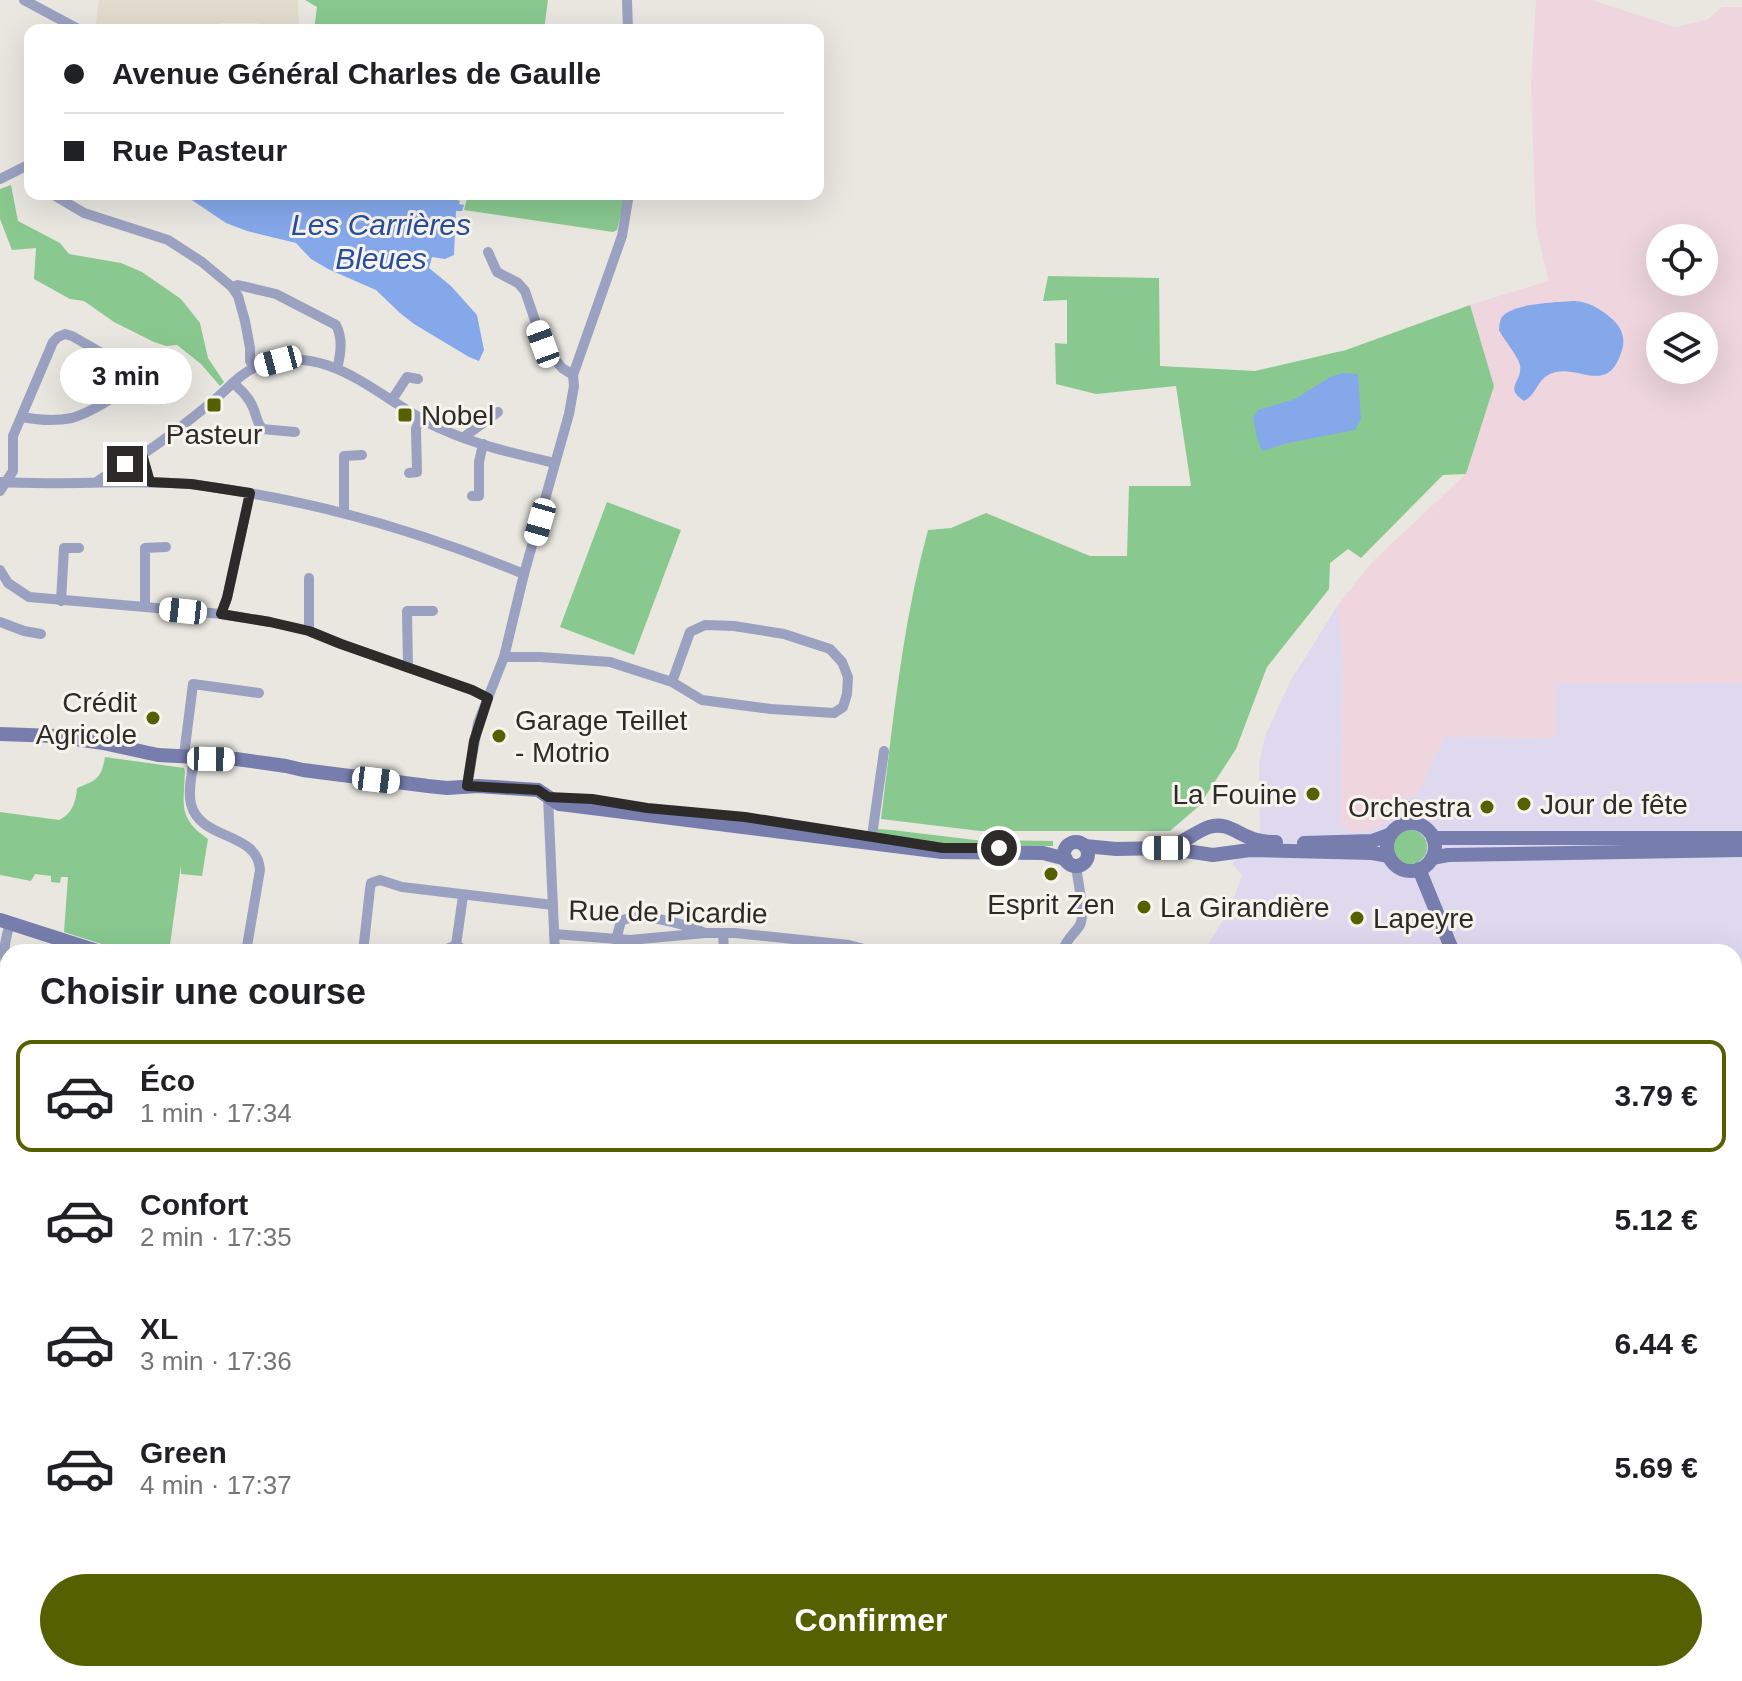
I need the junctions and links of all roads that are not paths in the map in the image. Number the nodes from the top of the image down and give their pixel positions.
1 (627, 0) edge
2 (31, 2) edge
3 (70, 24) edge
4 (628, 24) edge
5 (24, 169) edge
6 (0, 179) edge
7 (62, 200) edge
8 (628, 200) edge
9 (488, 252) dead end
10 (232, 287) junction
11 (254, 368) junction
12 (337, 368) junction
13 (573, 375) junction
14 (418, 379) dead end
15 (233, 383) junction
16 (392, 400) junction
17 (498, 412) dead end
18 (22, 417) junction
19 (420, 417) junction
20 (295, 432) dead end
21 (464, 437) junction
22 (483, 444) junction
23 (142, 454) junction
24 (362, 455) dead end
25 (555, 463) junction
26 (409, 473) dead end
27 (97, 482) junction
28 (150, 482) junction
29 (2, 485) edge
30 (250, 493) junction
31 (472, 496) dead end
32 (344, 513) junction
33 (166, 547) dead end
34 (79, 548) dead end
35 (0, 570) edge
36 (524, 574) junction
37 (309, 578) dead end
38 (61, 601) junction
39 (145, 607) junction
40 (433, 611) dead end
41 (221, 614) junction
42 (0, 622) edge
43 (309, 631) junction
44 (41, 634) dead end
45 (504, 657) junction
46 (408, 667) junction
47 (672, 682) junction
48 (259, 693) dead end
49 (488, 698) junction
50 (0, 734) edge
51 (884, 751) dead end
52 (189, 753) junction
53 (467, 786) junction
54 (548, 797) junction
55 (1409, 806) dead end
56 (1407, 823) junction
57 (1391, 834) junction
58 (1433, 838) junction
59 (1742, 838) edge
60 (872, 840) junction
61 (1166, 848) junction
62 (1742, 850) edge
63 (1076, 855) junction
64 (1389, 856) junction
65 (1432, 858) junction
66 (1419, 869) junction
67 (463, 896) junction
68 (553, 905) junction
69 (5, 921) edge
70 (705, 933) junction
71 (723, 933) junction
72 (554, 934) junction
73 (616, 940) junction
74 (630, 940) junction
75 (4, 944) edge
76 (75, 944) edge
77 (247, 944) edge
78 (364, 944) edge
79 (456, 944) edge
80 (555, 944) edge
81 (630, 944) edge
82 (724, 944) edge
83 (799, 944) edge
84 (1065, 944) edge
85 (1450, 944) edge

1 - 4 street
2 - 3 street
5 - 6 street
7 - 10 street
8 - 13 street
9 - 13 street
10 - 11 street
10 - 12 street
11 - 12 street
11 - 15 street
12 - 16 street
13 - 25 street
14 - 16 street
15 - 20 street
15 - 23 street
16 - 19 street
17 - 21 street
18 - 18 street
18 - 29 street
19 - 21 street
19 - 26 street
21 - 22 street
22 - 25 street
22 - 31 street
23 - 27 street
23 - 28 street
24 - 32 street
25 - 36 street
27 - 28 street
27 - 29 street
28 - 30 street
30 - 32 street
30 - 41 street
32 - 36 street
33 - 39 street
34 - 38 street
35 - 38 street
36 - 45 street
37 - 43 street
38 - 39 street
39 - 41 street
40 - 46 street
41 - 43 street
42 - 44 street
43 - 46 street
45 - 47 street
45 - 49 street
46 - 49 street
47 - 47 street
48 - 52 street
49 - 53 street
50 - 52 main road
51 - 60 street
52 - 53 main road
52 - 77 street
53 - 54 main road
54 - 60 main road
54 - 68 street
55 - 56 street
56 - 57 main road
56 - 58 main road
57 - 61 main road
57 - 64 main road
58 - 59 main road
58 - 65 main road
60 - 63 main road
61 - 63 main road
61 - 64 main road
62 - 65 main road
63 - 84 street
64 - 66 main road
65 - 66 main road
66 - 85 main road
67 - 68 street
67 - 78 street
67 - 79 street
68 - 72 street
69 - 75 street
69 - 76 main road
70 - 71 street, Rue de Picardie
70 - 73 street
70 - 74 street, Rue de Picardie
71 - 82 street
71 - 83 street, Rue de Picardie
72 - 73 street, Rue de Picardie
72 - 80 street
73 - 74 street, Rue de Picardie
74 - 81 street

